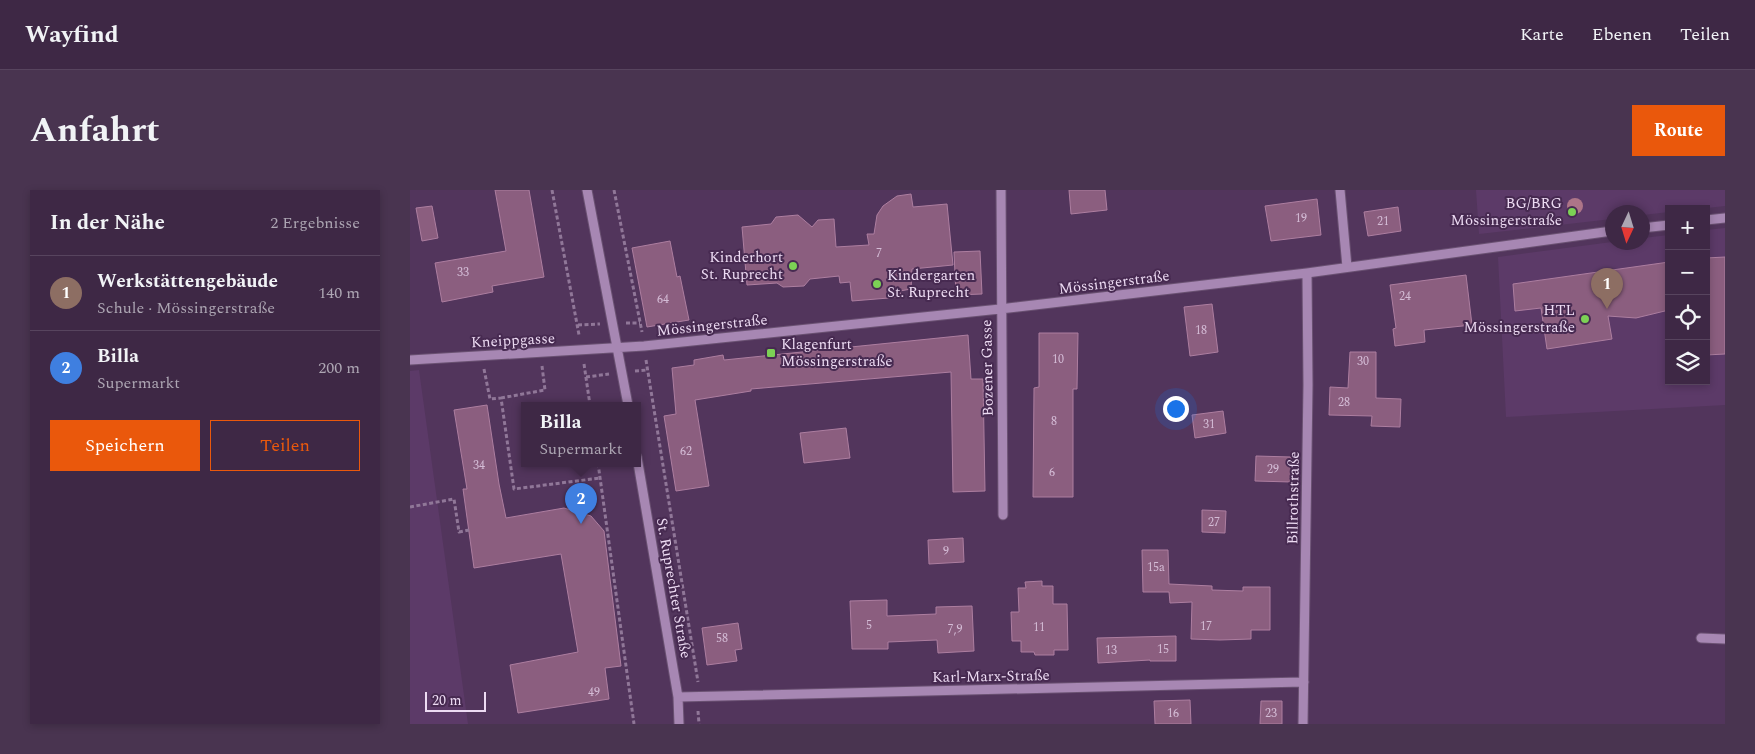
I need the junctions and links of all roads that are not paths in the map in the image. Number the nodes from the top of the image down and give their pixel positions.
1 (587, 190) edge
2 (1001, 190) edge
3 (1340, 190) edge
4 (1725, 218) edge
5 (1710, 220) edge
6 (1665, 225) edge
7 (1650, 227) edge
8 (1605, 232) edge
9 (1347, 267) junction
10 (1307, 273) junction
11 (1000, 309) junction
12 (617, 348) junction
13 (410, 360) edge
14 (627, 402) edge
15 (639, 467) edge
16 (1003, 515) dead end
17 (1701, 638) dead end
18 (1725, 639) edge
19 (1304, 682) junction
20 (678, 697) junction
21 (679, 724) edge
22 (1303, 724) edge

1 - 12 street
2 - 11 street, Bozener Gasse
3 - 9 street
4 - 5 street
6 - 7 street
8 - 9 street, Mössingerstraße
9 - 10 street, Mössingerstraße
10 - 11 street, Mössingerstraße
10 - 19 street, Billrothstraße
11 - 12 street, Mössingerstraße
11 - 16 street, Bozener Gasse
12 - 13 street, Kneippgasse
12 - 14 street
15 - 20 street, St. Ruprechter Straße
17 - 18 street
19 - 20 street, Karl-Marx-Straße
19 - 22 street, Billrothstraße
20 - 21 street, St. Ruprechter Straße

